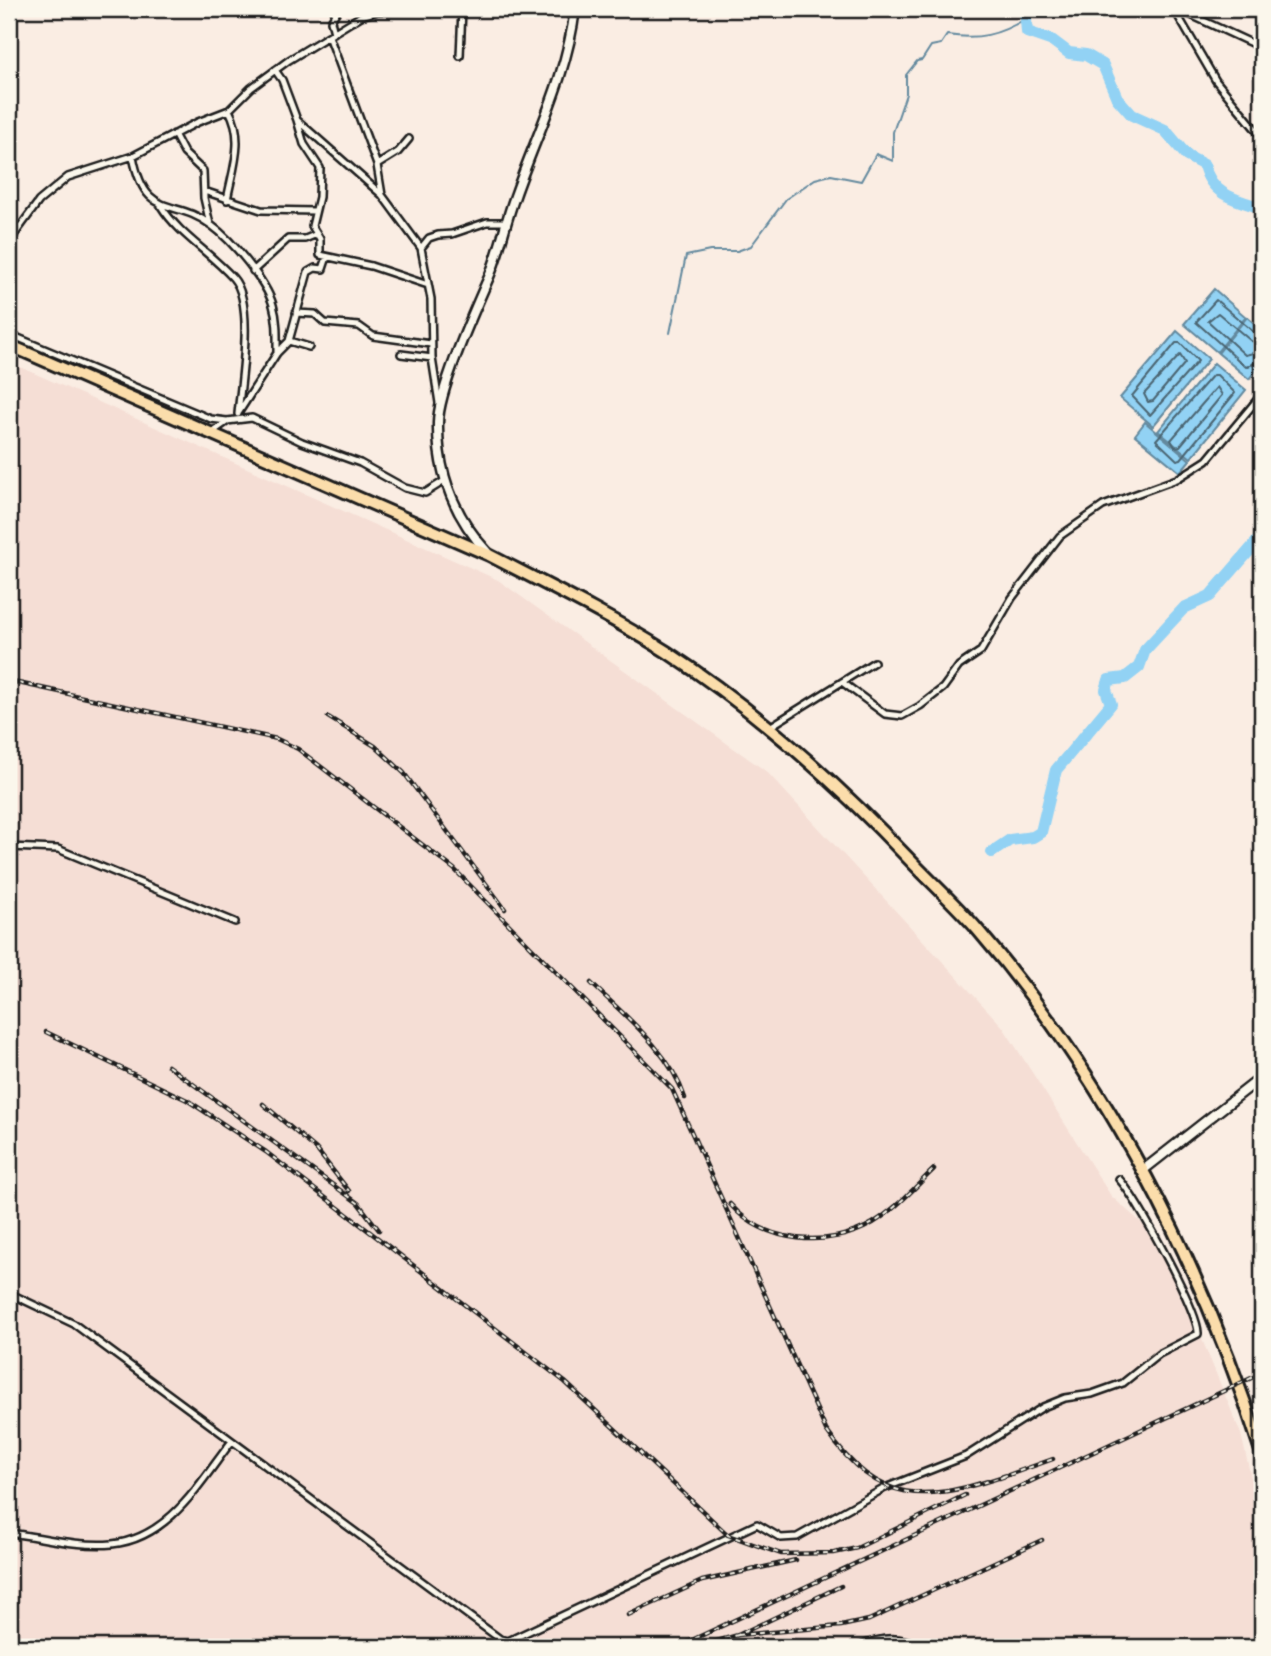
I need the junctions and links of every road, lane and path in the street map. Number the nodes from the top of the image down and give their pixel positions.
1 (338, 9) edge
2 (461, 9) edge
3 (575, 9) edge
4 (1176, 9) edge
5 (331, 34) junction
6 (1262, 48) edge
7 (460, 56) dead end
8 (275, 70) junction
9 (229, 110) junction
10 (297, 120) junction
11 (174, 134) junction
12 (1262, 137) edge
13 (409, 139) dead end
14 (133, 156) junction
15 (377, 165) junction
16 (204, 191) junction
17 (382, 195) junction
18 (227, 200) junction
19 (161, 206) junction
20 (315, 211) junction
21 (507, 222) junction
22 (210, 224) junction
23 (317, 234) junction
24 (9, 242) edge
25 (421, 248) junction
26 (327, 257) junction
27 (253, 271) junction
28 (428, 285) junction
29 (296, 313) junction
30 (9, 334) edge
31 (289, 341) junction
32 (431, 344) junction
33 (9, 345) edge
34 (309, 347) dead end
35 (277, 353) junction
36 (401, 354) dead end
37 (432, 358) junction
38 (1262, 394) edge
39 (440, 406) junction
40 (238, 414) junction
41 (227, 421) junction
42 (211, 433) junction
43 (446, 480) junction
44 (489, 555) junction
45 (874, 662) dead end
46 (842, 682) junction
47 (768, 728) junction
48 (9, 847) edge
49 (235, 922) dead end
50 (1262, 1077) edge
51 (1142, 1171) junction
52 (1119, 1179) dead end
53 (9, 1293) edge
54 (232, 1441) junction
55 (1262, 1454) edge
56 (9, 1533) edge
57 (858, 1647) edge
58 (925, 1647) edge

1 - 5 street
2 - 5 street
2 - 7 street
3 - 21 street
4 - 6 street
4 - 12 street
5 - 8 street
5 - 15 street
8 - 9 street
8 - 10 street
9 - 11 street
9 - 18 street
10 - 17 street
10 - 20 street
11 - 14 street
11 - 16 street
13 - 15 street
14 - 19 street
14 - 24 street
15 - 17 street
16 - 18 street
16 - 22 street
17 - 25 street
18 - 20 street
19 - 22 street
19 - 40 street
20 - 23 street
21 - 25 street
21 - 39 street
22 - 27 street
23 - 26 street
23 - 27 street
25 - 28 street
26 - 28 street
26 - 29 street
27 - 35 street
28 - 32 street
29 - 31 street
29 - 32 street
30 - 41 street
31 - 34 street
31 - 35 street
32 - 37 street
33 - 42 highway
35 - 40 street
36 - 37 street
37 - 39 street
38 - 46 street
39 - 43 street
40 - 41 street
41 - 42 street
41 - 43 street
42 - 44 highway
43 - 44 street
44 - 47 highway
45 - 46 street
46 - 47 street
47 - 51 highway
48 - 49 street
50 - 51 street
51 - 55 highway
52 - 54 street
53 - 54 street
54 - 56 street
57 - 58 street

